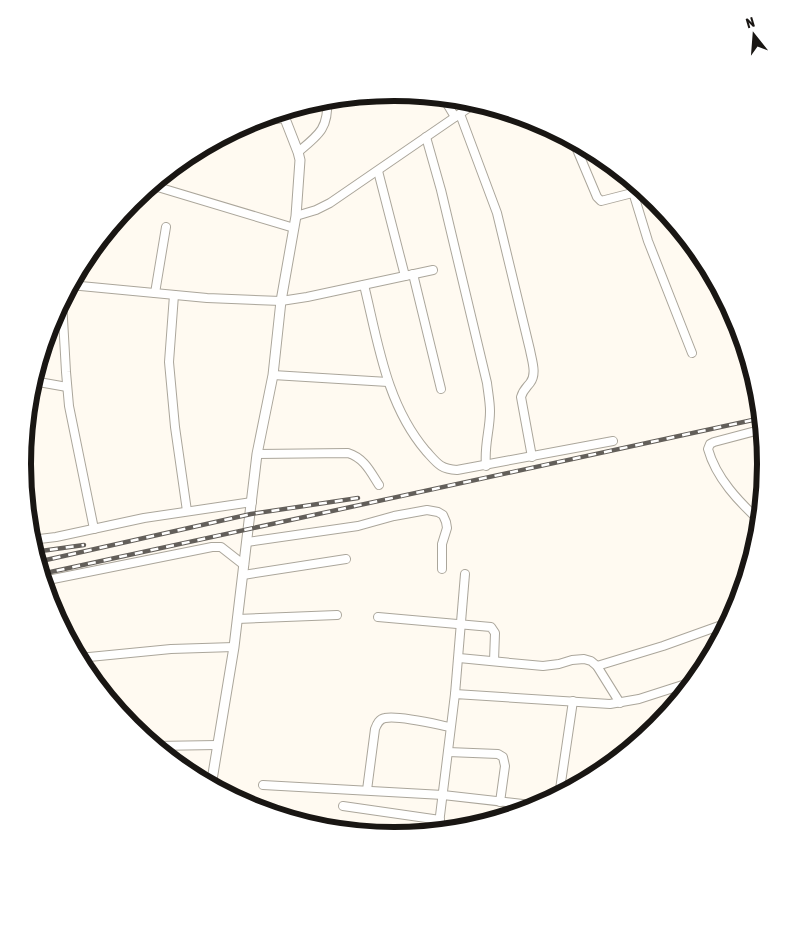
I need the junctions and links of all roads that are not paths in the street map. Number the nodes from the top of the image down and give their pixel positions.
1 (449, 105) edge
2 (328, 107) edge
3 (467, 108) edge
4 (457, 115) junction
5 (284, 118) edge
6 (426, 137) junction
7 (577, 150) edge
8 (298, 152) junction
9 (378, 171) junction
10 (159, 187) edge
11 (633, 192) joint
12 (296, 216) junction
13 (166, 227) dead end
14 (294, 228) junction
15 (433, 270) dead end
16 (409, 275) junction
17 (364, 285) junction
18 (78, 286) edge
19 (155, 293) junction
20 (174, 295) junction
21 (281, 300) junction
22 (63, 316) edge
23 (692, 353) dead end
24 (273, 375) junction
25 (41, 382) edge
26 (388, 382) junction
27 (67, 387) junction
28 (441, 388) dead end
29 (756, 431) edge
30 (613, 441) dead end
31 (257, 454) junction
32 (532, 457) junction
33 (486, 466) junction
34 (379, 485) dead end
35 (252, 502) junction
36 (187, 511) junction
37 (754, 515) edge
38 (94, 529) junction
39 (39, 539) edge
40 (247, 542) junction
41 (346, 558) dead end
42 (442, 569) dead end
43 (243, 570) junction
44 (465, 574) dead end
45 (51, 579) edge
46 (337, 616) dead end
47 (378, 617) dead end
48 (237, 619) junction
49 (462, 625) junction
50 (720, 626) edge
51 (234, 647) junction
52 (87, 657) edge
53 (459, 658) junction
54 (494, 661) junction
55 (597, 666) junction
56 (683, 685) edge
57 (455, 694) junction
58 (573, 701) junction
59 (620, 703) junction
60 (450, 727) junction
61 (217, 745) junction
62 (166, 746) edge
63 (448, 752) junction
64 (212, 778) edge
65 (263, 785) dead end
66 (560, 787) edge
67 (367, 790) junction
68 (444, 795) junction
69 (500, 802) junction
70 (522, 804) edge
71 (343, 806) dead end
72 (440, 820) junction
73 (439, 824) edge

1 - 4 street
2 - 8 street
3 - 4 street
4 - 6 street
4 - 32 street
5 - 8 street
6 - 9 street
6 - 33 street
7 - 11 street
8 - 12 street
9 - 12 street
9 - 16 street
10 - 14 street
11 - 23 street
12 - 14 street
13 - 19 street
14 - 21 street
15 - 16 street
16 - 17 street
16 - 28 street
17 - 21 street
17 - 26 street
18 - 19 street
19 - 20 street
20 - 21 street
20 - 36 street
21 - 24 street
22 - 27 street
24 - 26 street
24 - 31 street
25 - 27 street
26 - 33 street
27 - 38 street
29 - 37 street
30 - 32 street
31 - 34 street
31 - 35 street
32 - 33 street
35 - 36 street
35 - 40 street
36 - 38 street
38 - 39 street
40 - 42 street
40 - 43 street
41 - 43 street
43 - 45 street
43 - 48 street
44 - 49 street
46 - 48 street
47 - 49 street
48 - 51 street
49 - 53 street
49 - 54 street
50 - 55 street
51 - 52 street
51 - 61 street
53 - 54 street
53 - 57 street
54 - 55 street
55 - 59 street
56 - 59 street
57 - 58 street
57 - 60 street
58 - 59 street
58 - 66 street
60 - 63 street
60 - 67 street
61 - 62 street
61 - 64 street
63 - 68 street
63 - 69 street
65 - 67 street
67 - 68 street
68 - 69 street
68 - 72 street
69 - 70 street
71 - 72 street
72 - 73 street

